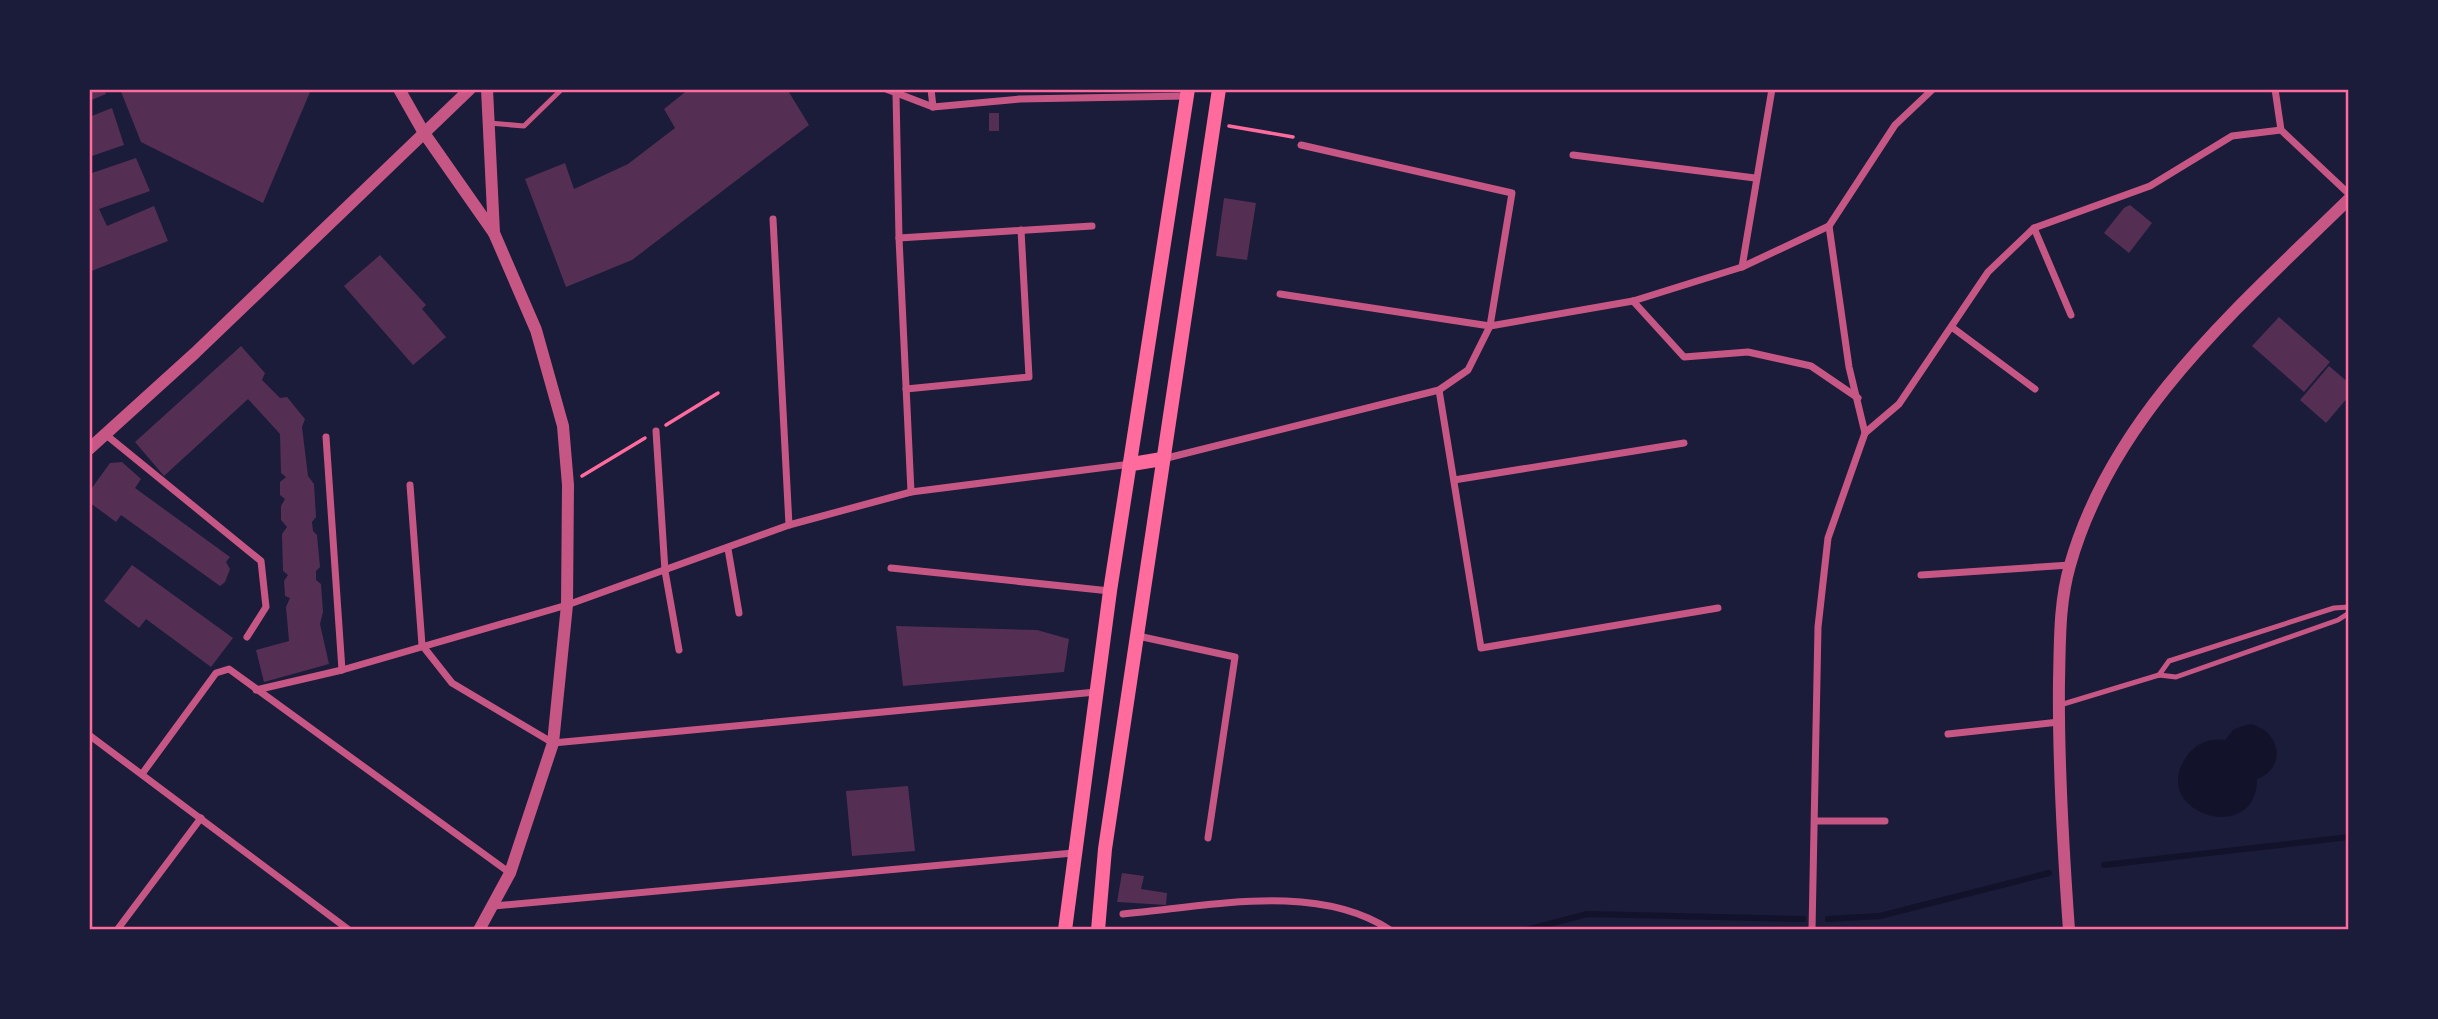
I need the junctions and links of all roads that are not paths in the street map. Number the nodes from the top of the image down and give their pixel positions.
1 (399, 89) edge
2 (470, 89) edge
3 (487, 89) edge
4 (562, 89) edge
5 (886, 89) edge
6 (931, 89) edge
7 (1020, 89) edge
8 (1219, 89) edge
9 (1772, 89) edge
10 (1933, 89) edge
11 (2275, 89) edge
12 (1120, 93) edge
13 (1187, 93) edge
14 (896, 94) junction
15 (1020, 99) junction
16 (933, 107) junction
17 (488, 123) junction
18 (2281, 130) junction
19 (424, 133) junction
20 (1301, 145) road end
21 (1573, 155) dead end
22 (1755, 178) junction
23 (2349, 197) edge
24 (773, 219) dead end
25 (1092, 226) dead end
26 (1829, 226) junction
27 (2034, 228) junction
28 (1021, 230) junction
29 (494, 233) junction
30 (899, 238) junction
31 (1742, 267) junction
32 (1280, 293) dead end
33 (1633, 301) junction
34 (2071, 315) dead end
35 (1490, 326) junction
36 (1953, 328) junction
37 (906, 389) junction
38 (2035, 389) dead end
39 (1439, 390) junction
40 (1858, 398) junction
41 (656, 431) dead end
42 (105, 433) junction
43 (1865, 433) junction
44 (326, 437) dead end
45 (1684, 443) dead end
46 (89, 449) edge
47 (1162, 459) junction
48 (1132, 464) junction
49 (1454, 480) junction
50 (410, 485) dead end
51 (911, 492) junction
52 (789, 525) junction
53 (728, 549) junction
54 (2070, 565) junction
55 (891, 568) dead end
56 (665, 571) junction
57 (1921, 575) dead end
58 (1110, 591) junction
59 (567, 604) junction
60 (2349, 607) edge
61 (1718, 608) dead end
62 (739, 613) dead end
63 (2349, 613) edge
64 (1138, 636) junction
65 (247, 637) dead end
66 (422, 645) junction
67 (2210, 649) junction
68 (679, 650) dead end
69 (2214, 663) junction
70 (342, 670) junction
71 (2159, 675) junction
72 (256, 690) junction
73 (1096, 692) junction
74 (2059, 706) junction
75 (2060, 722) junction
76 (1948, 734) dead end
77 (89, 735) edge
78 (553, 743) junction
79 (142, 774) junction
80 (201, 818) junction
81 (1815, 821) junction
82 (1885, 821) dead end
83 (1208, 838) dead end
84 (1073, 853) junction
85 (510, 873) junction
86 (494, 906) junction
87 (1123, 914) dead end
88 (117, 930) edge
89 (349, 930) edge
90 (479, 930) edge
91 (1065, 930) edge
92 (1098, 930) edge
93 (1390, 930) edge
94 (1812, 930) edge
95 (2069, 930) edge

1 - 19 street
2 - 19 street
3 - 17 street
4 - 17 lane
5 - 14 street
6 - 16 street
7 - 15 street
8 - 47 main road
9 - 22 street
10 - 26 street
11 - 18 street
12 - 13 street
12 - 15 street
13 - 48 main road
14 - 16 street
14 - 30 street
15 - 16 street
17 - 29 street
18 - 23 street
18 - 27 street
19 - 29 street
19 - 42 street
20 - 35 street
21 - 22 street
22 - 31 street
23 - 54 street
24 - 52 street
25 - 28 street
26 - 31 street
26 - 40 street
27 - 34 street
27 - 36 street
28 - 30 street
28 - 37 street
29 - 59 street
30 - 37 street
31 - 33 street
32 - 35 street
33 - 35 street
33 - 40 street
35 - 39 street
36 - 38 street
36 - 43 street
37 - 51 street
39 - 47 street
39 - 49 street
40 - 43 street
41 - 56 street
42 - 46 street
42 - 65 street
43 - 81 street
44 - 70 street
45 - 49 street
47 - 48 main road
47 - 64 main road
48 - 51 street
48 - 58 main road
49 - 61 street
50 - 66 street
51 - 52 street
52 - 53 street
53 - 56 street
53 - 62 street
54 - 57 street
54 - 74 street
55 - 58 street
56 - 59 street
56 - 68 street
58 - 73 main road
59 - 66 street
59 - 78 street
60 - 67 lane
63 - 69 lane
64 - 83 street
64 - 92 main road
66 - 70 street
66 - 78 street
67 - 69 lane
67 - 71 lane
69 - 71 lane
70 - 72 street
71 - 74 lane
72 - 79 street
72 - 85 street
73 - 78 street
73 - 84 main road
74 - 75 street
75 - 76 street
75 - 95 street
77 - 79 street
78 - 85 street
79 - 80 street
80 - 88 street
80 - 89 street
81 - 82 street
81 - 94 street
84 - 86 street
84 - 91 main road
85 - 86 street
86 - 90 street
87 - 93 street

